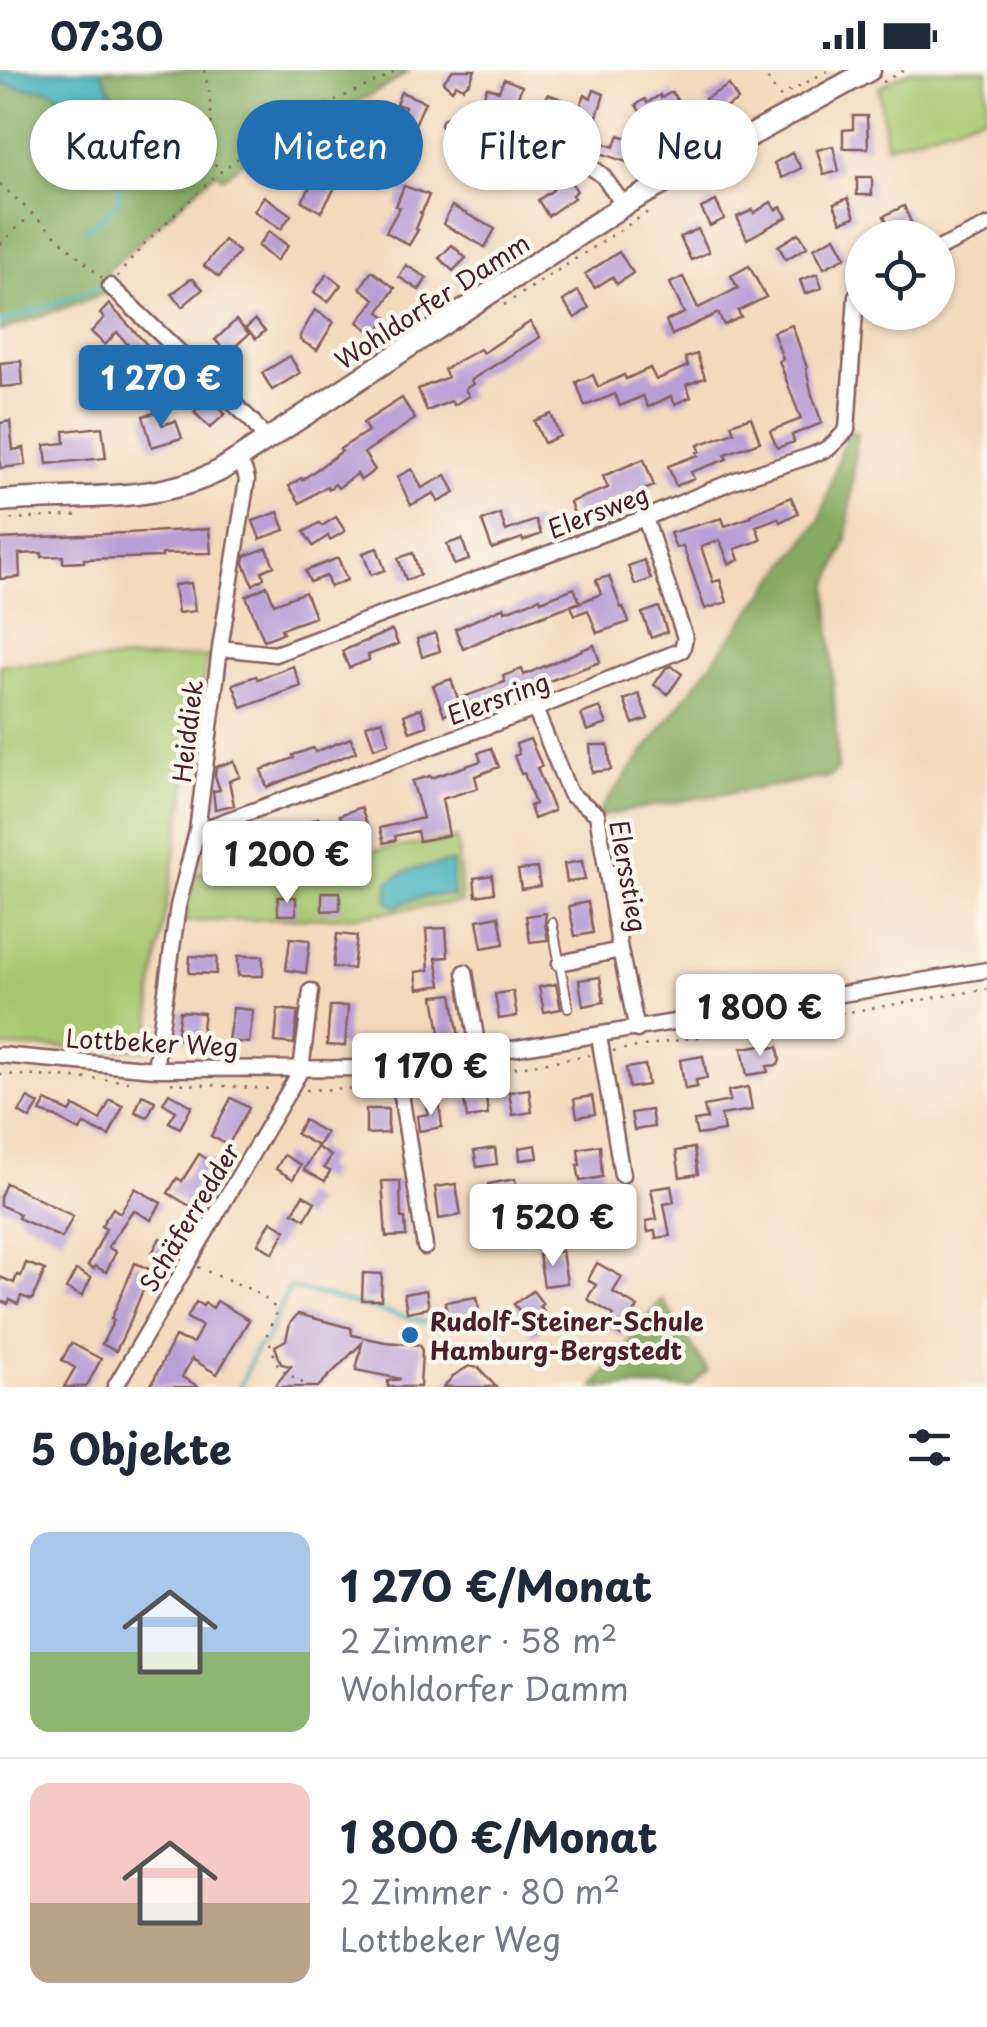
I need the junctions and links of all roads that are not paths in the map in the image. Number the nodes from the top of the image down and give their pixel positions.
1 (870, 70) edge
2 (601, 174) edge
3 (624, 204) junction
4 (987, 226) edge
5 (955, 241) edge
6 (110, 286) road end
7 (854, 330) edge
8 (266, 440) junction
9 (237, 459) junction
10 (0, 501) edge
11 (645, 518) junction
12 (220, 648) junction
13 (536, 709) junction
14 (197, 831) junction
15 (552, 923) dead end
16 (620, 950) junction
17 (560, 964) junction
18 (987, 970) edge
19 (465, 972) dead end
20 (311, 991) dead end
21 (568, 1007) dead end
22 (637, 1030) junction
23 (599, 1036) junction
24 (479, 1054) junction
25 (0, 1055) edge
26 (398, 1068) junction
27 (155, 1069) junction
28 (301, 1070) junction
29 (622, 1175) dead end
30 (425, 1247) dead end
31 (115, 1387) edge

1 - 3 street, Wohldorfer Damm
2 - 3 street
3 - 8 street, Wohldorfer Damm
4 - 5 street
6 - 8 street
7 - 11 street, Elersweg
8 - 9 street, Wohldorfer Damm
9 - 10 street, Wohldorfer Damm
9 - 12 street, Heiddiek
11 - 12 street, Elersweg
11 - 13 street, Elersring
12 - 14 street, Heiddiek
13 - 14 street, Elersring
13 - 16 street, Elersstieg
14 - 27 street, Heiddiek
15 - 17 lane
16 - 17 street, Elersstieg
16 - 22 street, Elersstieg
17 - 21 lane
18 - 22 street, Lottbeker Weg
19 - 24 street
20 - 28 street
22 - 23 street, Lottbeker Weg
23 - 24 street, Lottbeker Weg
23 - 29 street
24 - 26 street, Lottbeker Weg
25 - 27 street, Lottbeker Weg
26 - 28 street, Lottbeker Weg
26 - 30 street
27 - 28 street, Lottbeker Weg
28 - 31 street, Schäferredder

